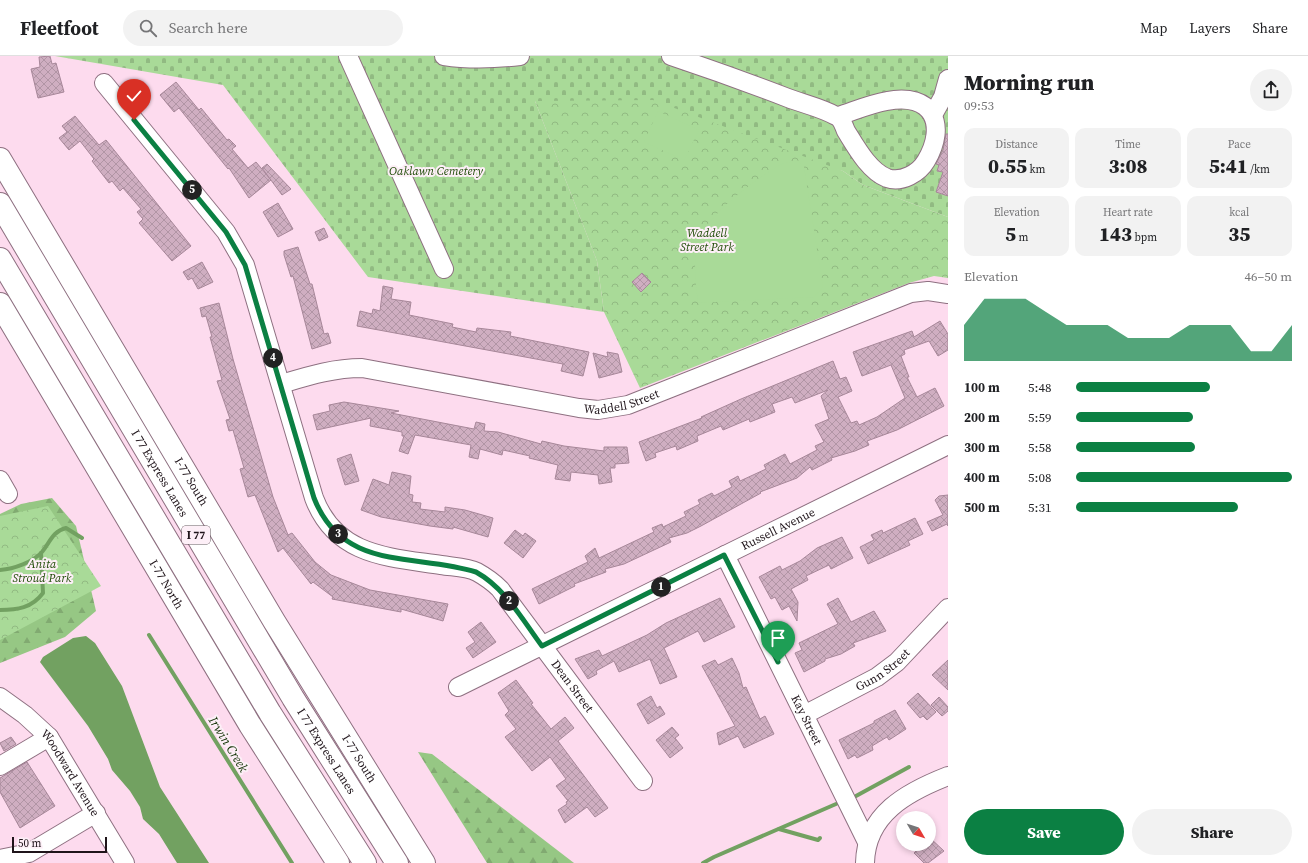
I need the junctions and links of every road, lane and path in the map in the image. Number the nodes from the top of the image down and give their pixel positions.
1 (348, 56) edge
2 (444, 56) edge
3 (520, 56) edge
4 (671, 56) edge
5 (948, 79) edge
6 (104, 83) dead end
7 (934, 113) junction
8 (838, 116) junction
9 (0, 159) edge
10 (0, 204) edge
11 (0, 259) edge
12 (444, 269) dead end
13 (948, 294) edge
14 (0, 304) edge
15 (280, 384) junction
16 (948, 445) edge
17 (724, 555) junction
18 (948, 608) edge
19 (542, 646) junction
20 (458, 687) dead end
21 (0, 697) edge
22 (804, 715) junction
23 (49, 737) junction
24 (0, 766) edge
25 (948, 776) edge
26 (643, 781) dead end
27 (96, 813) junction
28 (867, 842) junction
29 (0, 859) edge
30 (125, 863) edge
31 (338, 863) edge
32 (365, 863) edge
33 (397, 863) edge
34 (424, 863) edge
35 (865, 863) edge

1 - 12 street
2 - 3 street
4 - 8 street
5 - 7 street
6 - 15 street, Dean Street
7 - 8 street
7 - 8 street
9 - 34 highway, I-77 South / I 77
10 - 33 highway, I 77 Express Lanes / I 77
11 - 32 highway, I 77
13 - 15 street, Waddell Street
14 - 31 highway, I-77 North
15 - 19 street, Dean Street
16 - 17 street, Russell Avenue
17 - 19 street, Russell Avenue
17 - 22 street, Kay Street
18 - 22 street, Gunn Street
19 - 20 street, Russell Avenue
19 - 26 street, Dean Street
21 - 23 street, Woodward Avenue
22 - 28 street, Kay Street
23 - 24 street
23 - 27 street, Woodward Avenue
25 - 28 street
27 - 29 street
27 - 30 street, Woodward Avenue
28 - 35 street

